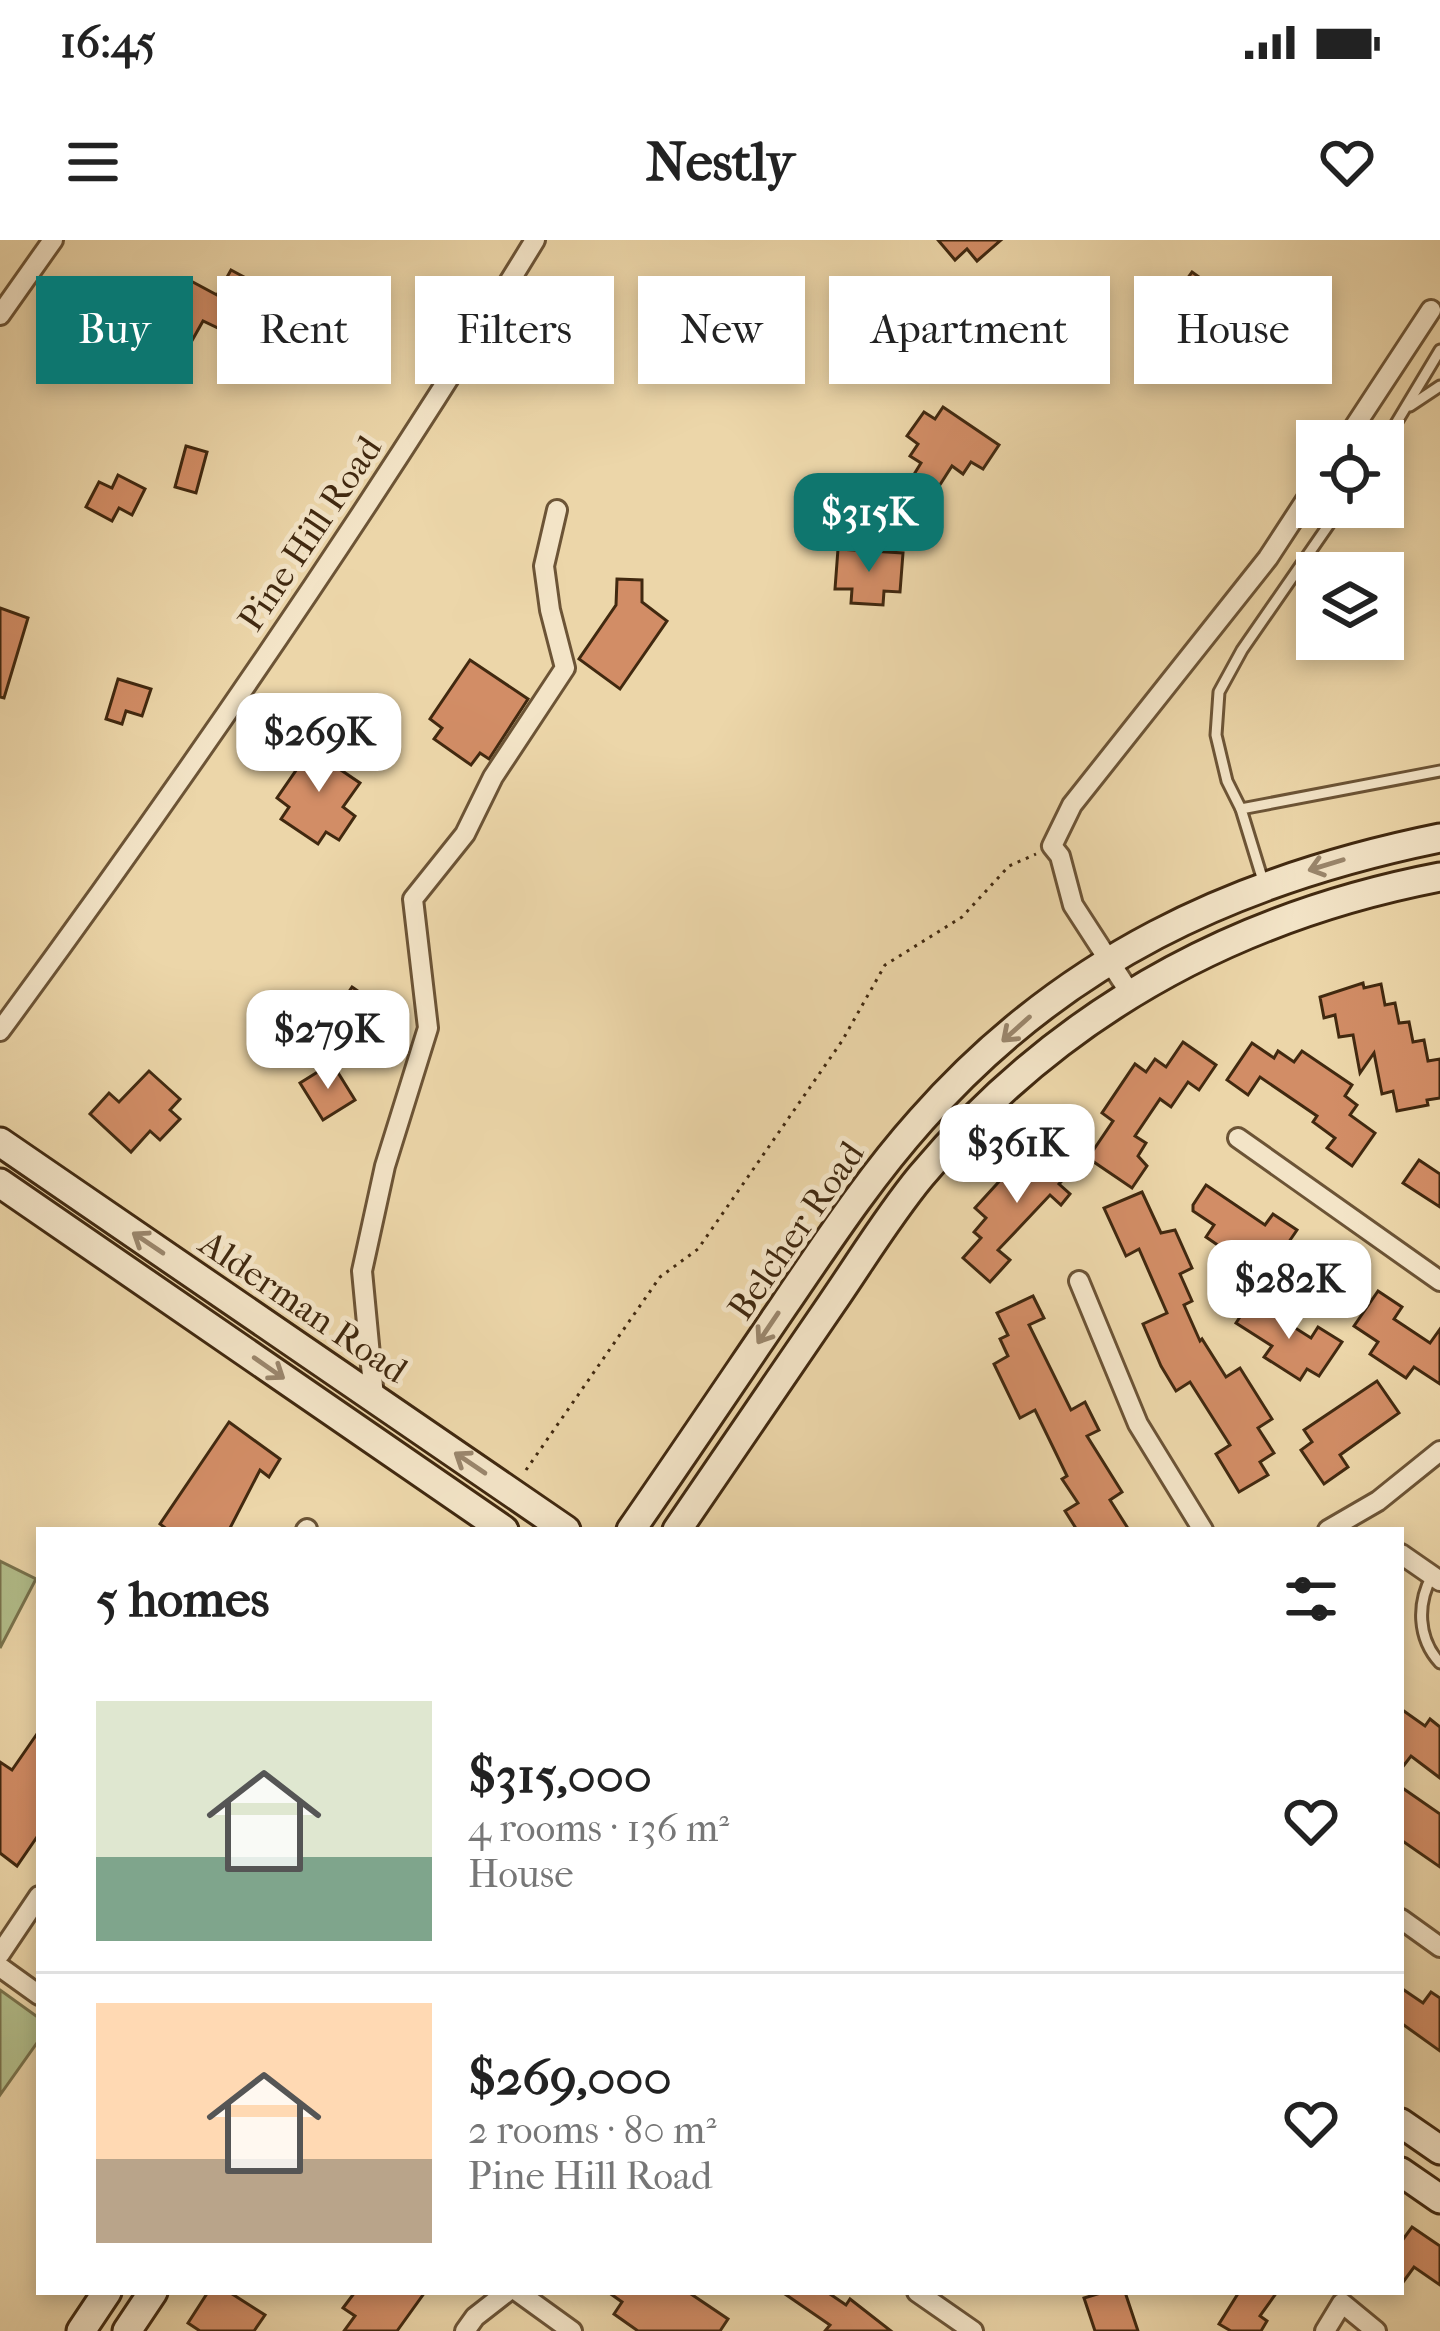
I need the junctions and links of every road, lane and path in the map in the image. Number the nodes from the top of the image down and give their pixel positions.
1 (53, 240) edge
2 (535, 240) edge
3 (1436, 303) edge
4 (0, 315) edge
5 (1440, 350) edge
6 (1440, 386) edge
7 (1410, 406) junction
8 (1359, 420) edge
9 (1401, 420) edge
10 (557, 510) dead end
11 (1296, 515) edge
12 (1326, 528) edge
13 (1440, 771) edge
14 (1241, 809) junction
15 (1440, 838) edge
16 (1052, 846) junction
17 (1440, 877) edge
18 (1264, 884) junction
19 (1276, 920) junction
20 (1110, 960) junction
21 (1130, 993) junction
22 (0, 1030) edge
23 (1238, 1138) dead end
24 (0, 1142) edge
25 (0, 1183) edge
26 (1079, 1281) dead end
27 (1440, 1281) edge
28 (374, 1397) junction
29 (1440, 1451) edge
30 (512, 1492) junction
31 (1349, 1517) junction
32 (500, 1527) edge
33 (562, 1527) edge
34 (633, 1527) edge
35 (679, 1527) edge
36 (1201, 1527) edge
37 (1333, 1527) edge
38 (1363, 1527) edge
39 (1404, 1556) edge
40 (1436, 1579) edge
41 (1440, 1663) edge
42 (36, 1900) edge
43 (1404, 1921) edge
44 (1440, 1947) edge
45 (0, 1954) edge
46 (0, 1967) edge
47 (36, 1993) edge
48 (1404, 2124) edge
49 (1440, 2150) edge
50 (1404, 2174) edge
51 (1440, 2199) edge
52 (105, 2295) edge
53 (152, 2295) edge
54 (503, 2295) edge
55 (522, 2295) edge
56 (921, 2295) edge
57 (81, 2331) edge
58 (127, 2331) edge
59 (465, 2331) edge
60 (572, 2331) edge
61 (973, 2331) edge
62 (1325, 2331) edge
63 (1376, 2331) edge

1 - 4 street
2 - 22 street, Pine Hill Road
3 - 8 street
5 - 7 lane
6 - 7 lane
7 - 9 lane
10 - 28 street
11 - 16 street
12 - 14 lane
13 - 14 lane
14 - 18 lane
15 -> 18 main road, Belcher Road
16 - 20 street
16 - 30 path
17 - 19 main road, Belcher Road
18 - 19 main road
18 - 20 main road, Belcher Road
19 - 21 main road, Belcher Road
20 - 21 street
20 -> 34 main road, Belcher Road
21 - 35 main road, Belcher Road
23 - 27 street
28 -> 24 main road, Alderman Road
25 -> 32 main road, Alderman Road
26 - 36 street
30 -> 28 main road, Alderman Road
29 - 31 street
30 - 33 main road, Alderman Road
31 - 37 street
31 - 38 street
39 - 40 street
40 - 41 lane
42 - 45 street
43 - 44 street
46 - 47 street
48 - 49 main road
50 - 51 main road
52 - 57 main road
53 - 58 main road
54 - 59 street
55 - 60 street
56 - 61 street
62 - 63 street

